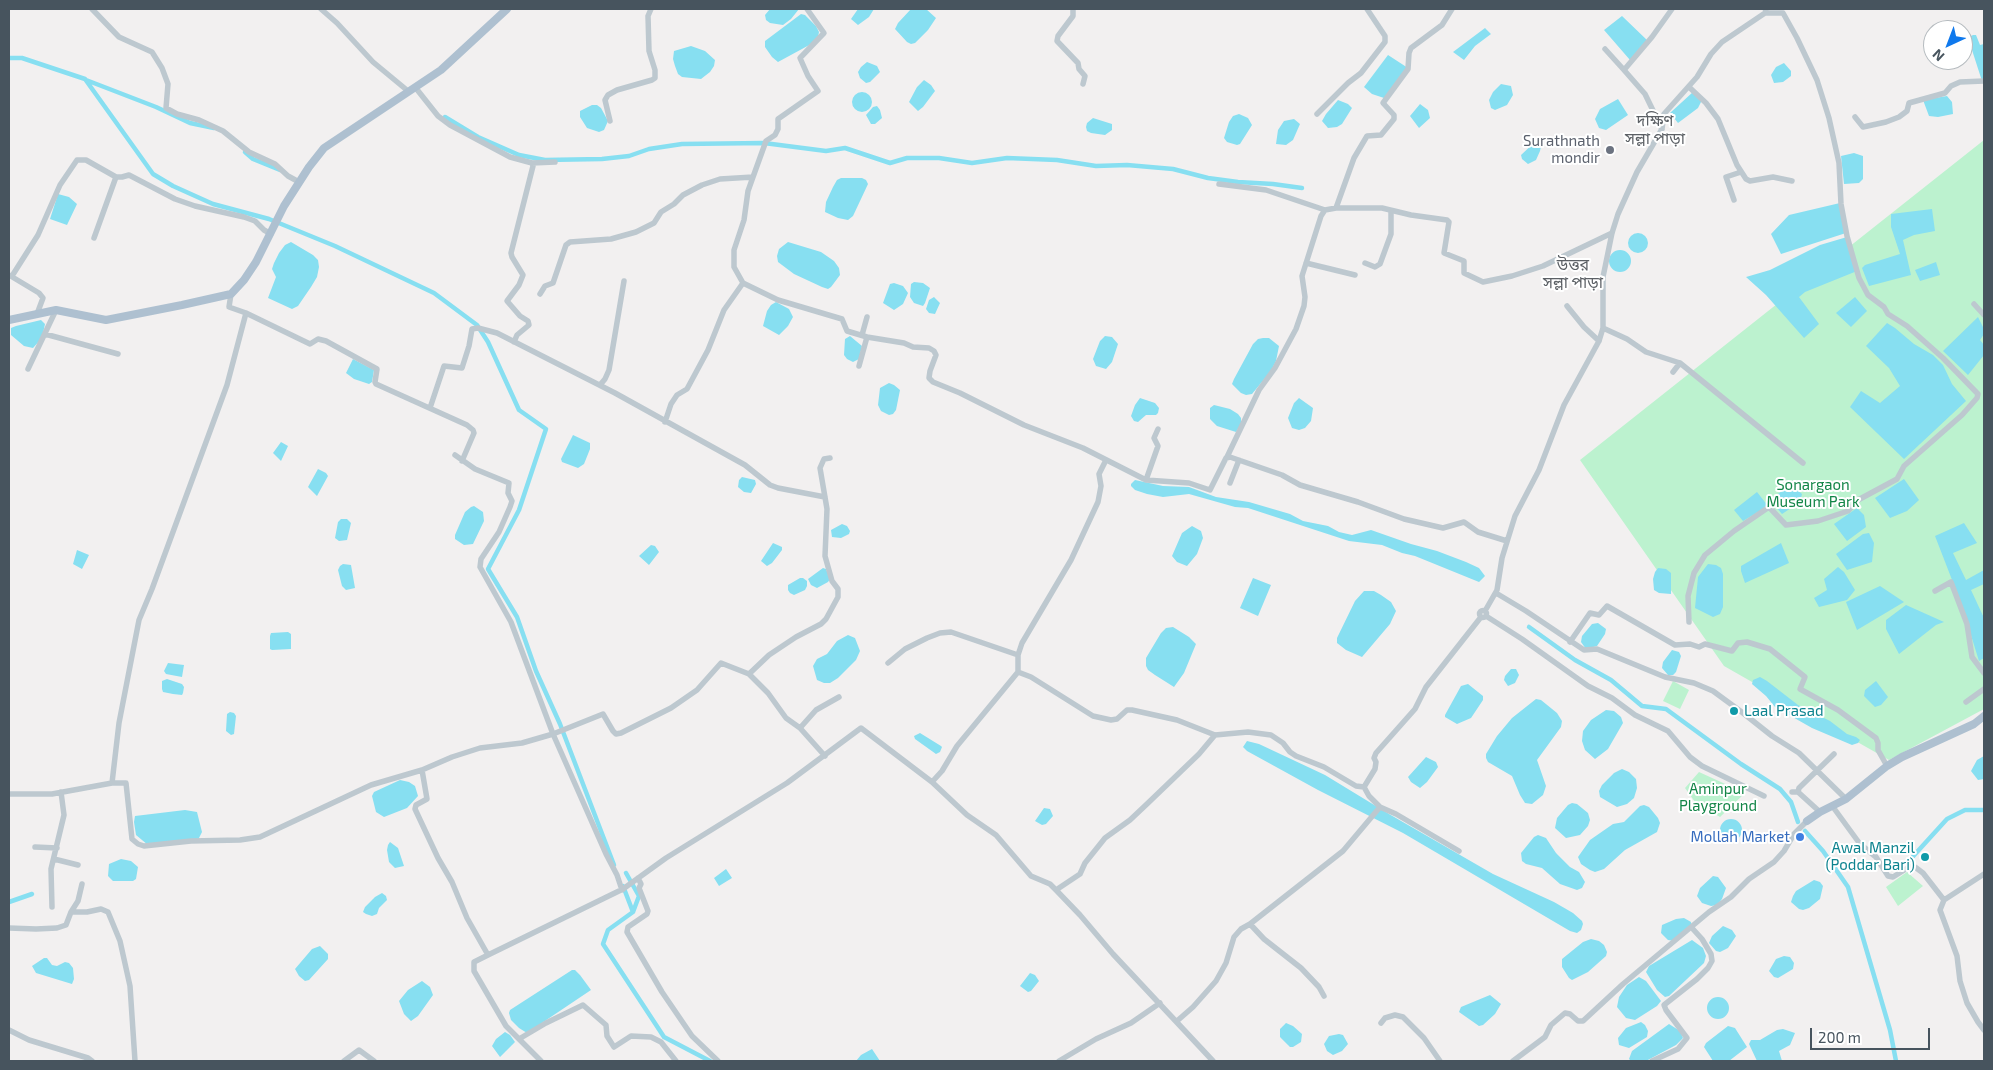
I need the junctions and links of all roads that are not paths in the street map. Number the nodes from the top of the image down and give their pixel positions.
1 (92, 9) edge
2 (321, 9) edge
3 (507, 9) edge
4 (651, 9) edge
5 (807, 9) edge
6 (1073, 9) edge
7 (1367, 9) edge
8 (1452, 9) edge
9 (1672, 9) edge
10 (1766, 11) edge
11 (1605, 49) dead end
12 (1624, 70) junction
13 (1984, 81) edge
14 (1083, 84) dead end
15 (1689, 87) junction
16 (411, 89) junction
17 (1317, 114) dead end
18 (1855, 117) dead end
19 (610, 121) dead end
20 (1662, 129) junction
21 (556, 162) dead end
22 (532, 163) junction
23 (1742, 172) junction
24 (116, 177) junction
25 (753, 177) junction
26 (1792, 181) dead end
27 (299, 182) junction
28 (1219, 184) dead end
29 (1734, 200) dead end
30 (1336, 208) junction
31 (1325, 210) junction
32 (1391, 211) junction
33 (1612, 233) junction
34 (271, 234) junction
35 (94, 238) dead end
36 (1306, 263) junction
37 (1365, 263) dead end
38 (1355, 275) dead end
39 (10, 276) edge
40 (624, 281) dead end
41 (743, 283) junction
42 (231, 294) junction
43 (540, 294) dead end
44 (1974, 304) dead end
45 (1567, 306) dead end
46 (56, 310) junction
47 (37, 314) junction
48 (246, 314) junction
49 (1984, 315) edge
50 (867, 317) dead end
51 (9, 320) edge
52 (1603, 328) junction
53 (45, 334) junction
54 (865, 336) junction
55 (1599, 340) junction
56 (514, 342) junction
57 (118, 354) dead end
58 (1680, 363) junction
59 (859, 366) dead end
60 (28, 369) dead end
61 (1673, 372) dead end
62 (600, 385) junction
63 (430, 408) junction
64 (665, 422) junction
65 (1158, 429) dead end
66 (455, 455) dead end
67 (1227, 457) junction
68 (830, 458) dead end
69 (1106, 460) junction
70 (1239, 460) junction
71 (462, 461) junction
72 (1803, 463) dead end
73 (1146, 480) junction
74 (1230, 483) dead end
75 (825, 496) junction
76 (1507, 541) junction
77 (1935, 591) dead end
78 (1496, 593) junction
79 (1484, 614) junction
80 (1689, 622) dead end
81 (1570, 642) junction
82 (1018, 655) junction
83 (888, 663) dead end
84 (1018, 672) junction
85 (1984, 673) edge
86 (749, 674) junction
87 (1984, 689) edge
88 (839, 697) dead end
89 (1966, 702) dead end
90 (1984, 716) edge
91 (800, 728) junction
92 (554, 734) junction
93 (1215, 736) junction
94 (1834, 754) dead end
95 (825, 756) junction
96 (1887, 766) junction
97 (422, 770) junction
98 (1817, 771) junction
99 (932, 782) junction
100 (112, 783) junction
101 (1364, 787) junction
102 (61, 792) junction
103 (9, 794) edge
104 (1764, 796) dead end
105 (1846, 799) junction
106 (1833, 807) junction
107 (1380, 808) junction
108 (1820, 812) junction
109 (1808, 821) joint
110 (34, 847) dead end
111 (57, 848) junction
112 (1459, 851) dead end
113 (54, 859) junction
114 (78, 865) dead end
115 (1984, 874) edge
116 (637, 879) junction
117 (82, 884) dead end
118 (623, 889) junction
119 (1056, 890) junction
120 (1944, 900) junction
121 (52, 907) dead end
122 (71, 912) junction
123 (1250, 924) junction
124 (9, 928) edge
125 (1692, 928) junction
126 (488, 955) junction
127 (1324, 996) dead end
128 (1160, 1004) junction
129 (1177, 1021) junction
130 (1381, 1023) dead end
131 (9, 1030) edge
132 (1984, 1030) edge
133 (519, 1039) junction
134 (92, 1061) edge
135 (135, 1061) edge
136 (344, 1061) edge
137 (374, 1061) edge
138 (541, 1061) edge
139 (676, 1061) edge
140 (718, 1061) edge
141 (1059, 1061) edge
142 (1213, 1061) edge
143 (1440, 1061) edge
144 (1513, 1061) edge
145 (1652, 1061) edge

1 - 27 street
2 - 16 street
3 - 16 main road
4 - 19 street
5 - 25 street
6 - 14 street
7 - 17 street
8 - 30 street
9 - 12 street
10 - 15 street
10 - 80 street
11 - 12 street
12 - 20 street
13 - 18 street
15 - 20 street
15 - 23 street
16 - 22 street
16 - 27 main road
20 - 33 street
21 - 22 street
22 - 56 street
23 - 26 street
23 - 29 street
24 - 34 street
24 - 35 street
24 - 39 street
25 - 41 street
25 - 43 street
27 - 34 main road
28 - 31 street
30 - 31 street
30 - 32 street
31 - 36 street
32 - 33 street
32 - 37 street
33 - 52 street
34 - 42 main road
36 - 38 street
36 - 67 street
39 - 47 street
40 - 62 street
41 - 54 street
41 - 64 street
42 - 46 main road
42 - 48 street
44 - 49 street
45 - 55 street
46 - 47 main road
46 - 53 street
47 - 51 main road
48 - 63 street
48 - 100 street
50 - 54 street
52 - 55 street
52 - 58 street
53 - 57 street
53 - 60 street
54 - 59 street
54 - 69 street
55 - 76 street
56 - 62 street
56 - 63 street
58 - 61 street
58 - 72 street
62 - 64 street
63 - 71 street
64 - 75 street
65 - 73 street
66 - 71 street
67 - 70 street
67 - 73 street
68 - 75 street
69 - 73 street
69 - 82 street
70 - 74 street
70 - 76 street
71 - 92 street
75 - 86 street
76 - 78 street
77 - 85 street
78 - 79 street
78 - 81 street
79 - 101 street
79 - 104 street
81 - 96 street
81 - 98 street
82 - 83 street
82 - 84 street
84 - 93 street
84 - 99 street
86 - 91 street
86 - 92 street
87 - 89 street
88 - 91 street
90 - 96 main road
91 - 95 street
92 - 97 street
92 - 118 street
93 - 101 street
93 - 119 street
94 - 98 street
95 - 99 street
95 - 116 street
96 - 105 main road
97 - 100 street
97 - 126 street
98 - 105 street
98 - 108 street
99 - 119 street
100 - 102 street
101 - 107 street
102 - 103 street
102 - 111 street
105 - 106 main road
106 - 108 main road
106 - 120 street
107 - 112 street
107 - 123 street
108 - 109 main road
109 - 125 street
110 - 111 street
111 - 113 street
113 - 114 street
113 - 121 street
115 - 120 street
116 - 118 street
116 - 140 street
117 - 122 street
118 - 126 street
119 - 128 street
120 - 132 street
122 - 124 street
122 - 135 street
123 - 127 street
123 - 129 street
125 - 144 street
125 - 145 street
126 - 133 street
128 - 129 street
128 - 141 street
129 - 142 street
130 - 143 street
131 - 134 street
133 - 138 street
133 - 139 street
136 - 137 street

